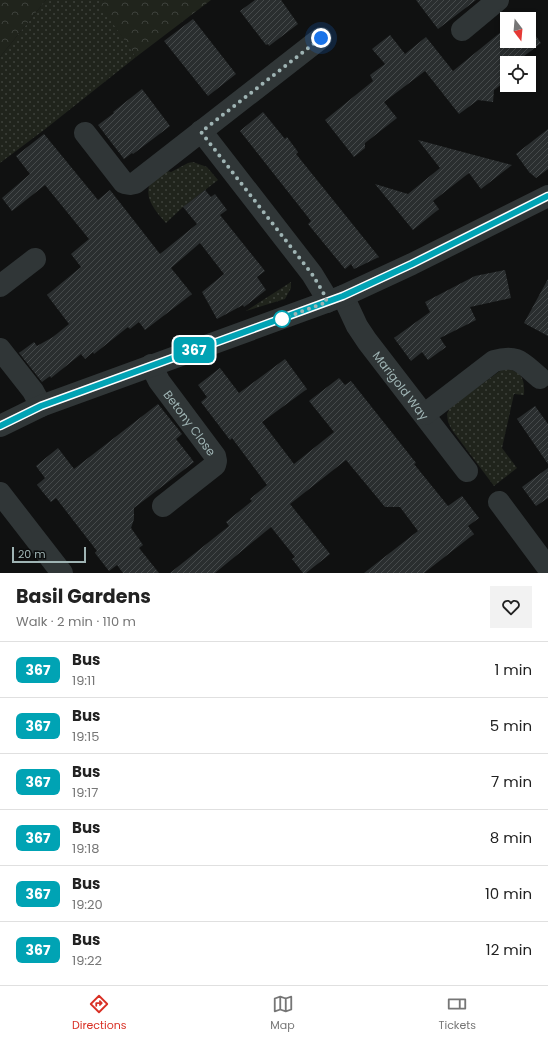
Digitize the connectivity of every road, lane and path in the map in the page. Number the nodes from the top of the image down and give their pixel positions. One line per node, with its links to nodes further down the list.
1 (498, 0): 2 (street)
2 (462, 30)
3 (321, 38): 4 (street)
4 (201, 132): 5 (street); 9 (street, Marigold Way)
5 (85, 133)
6 (548, 196): 9 (street)
7 (35, 259): 8 (street)
8 (0, 286)
9 (335, 299): 11 (street); 14 (street, Marigold Way)
10 (0, 349): 13 (street)
11 (151, 365): 13 (street); 19 (street, Betony Close)
12 (540, 378): 14 (street)
13 (41, 406): 15 (street)
14 (425, 414): 16 (street, Marigold Way)
15 (0, 426)
16 (467, 470)
17 (0, 493): 21 (street)
18 (499, 502): 20 (street)
19 (163, 506)
20 (548, 568)
21 (62, 573)

